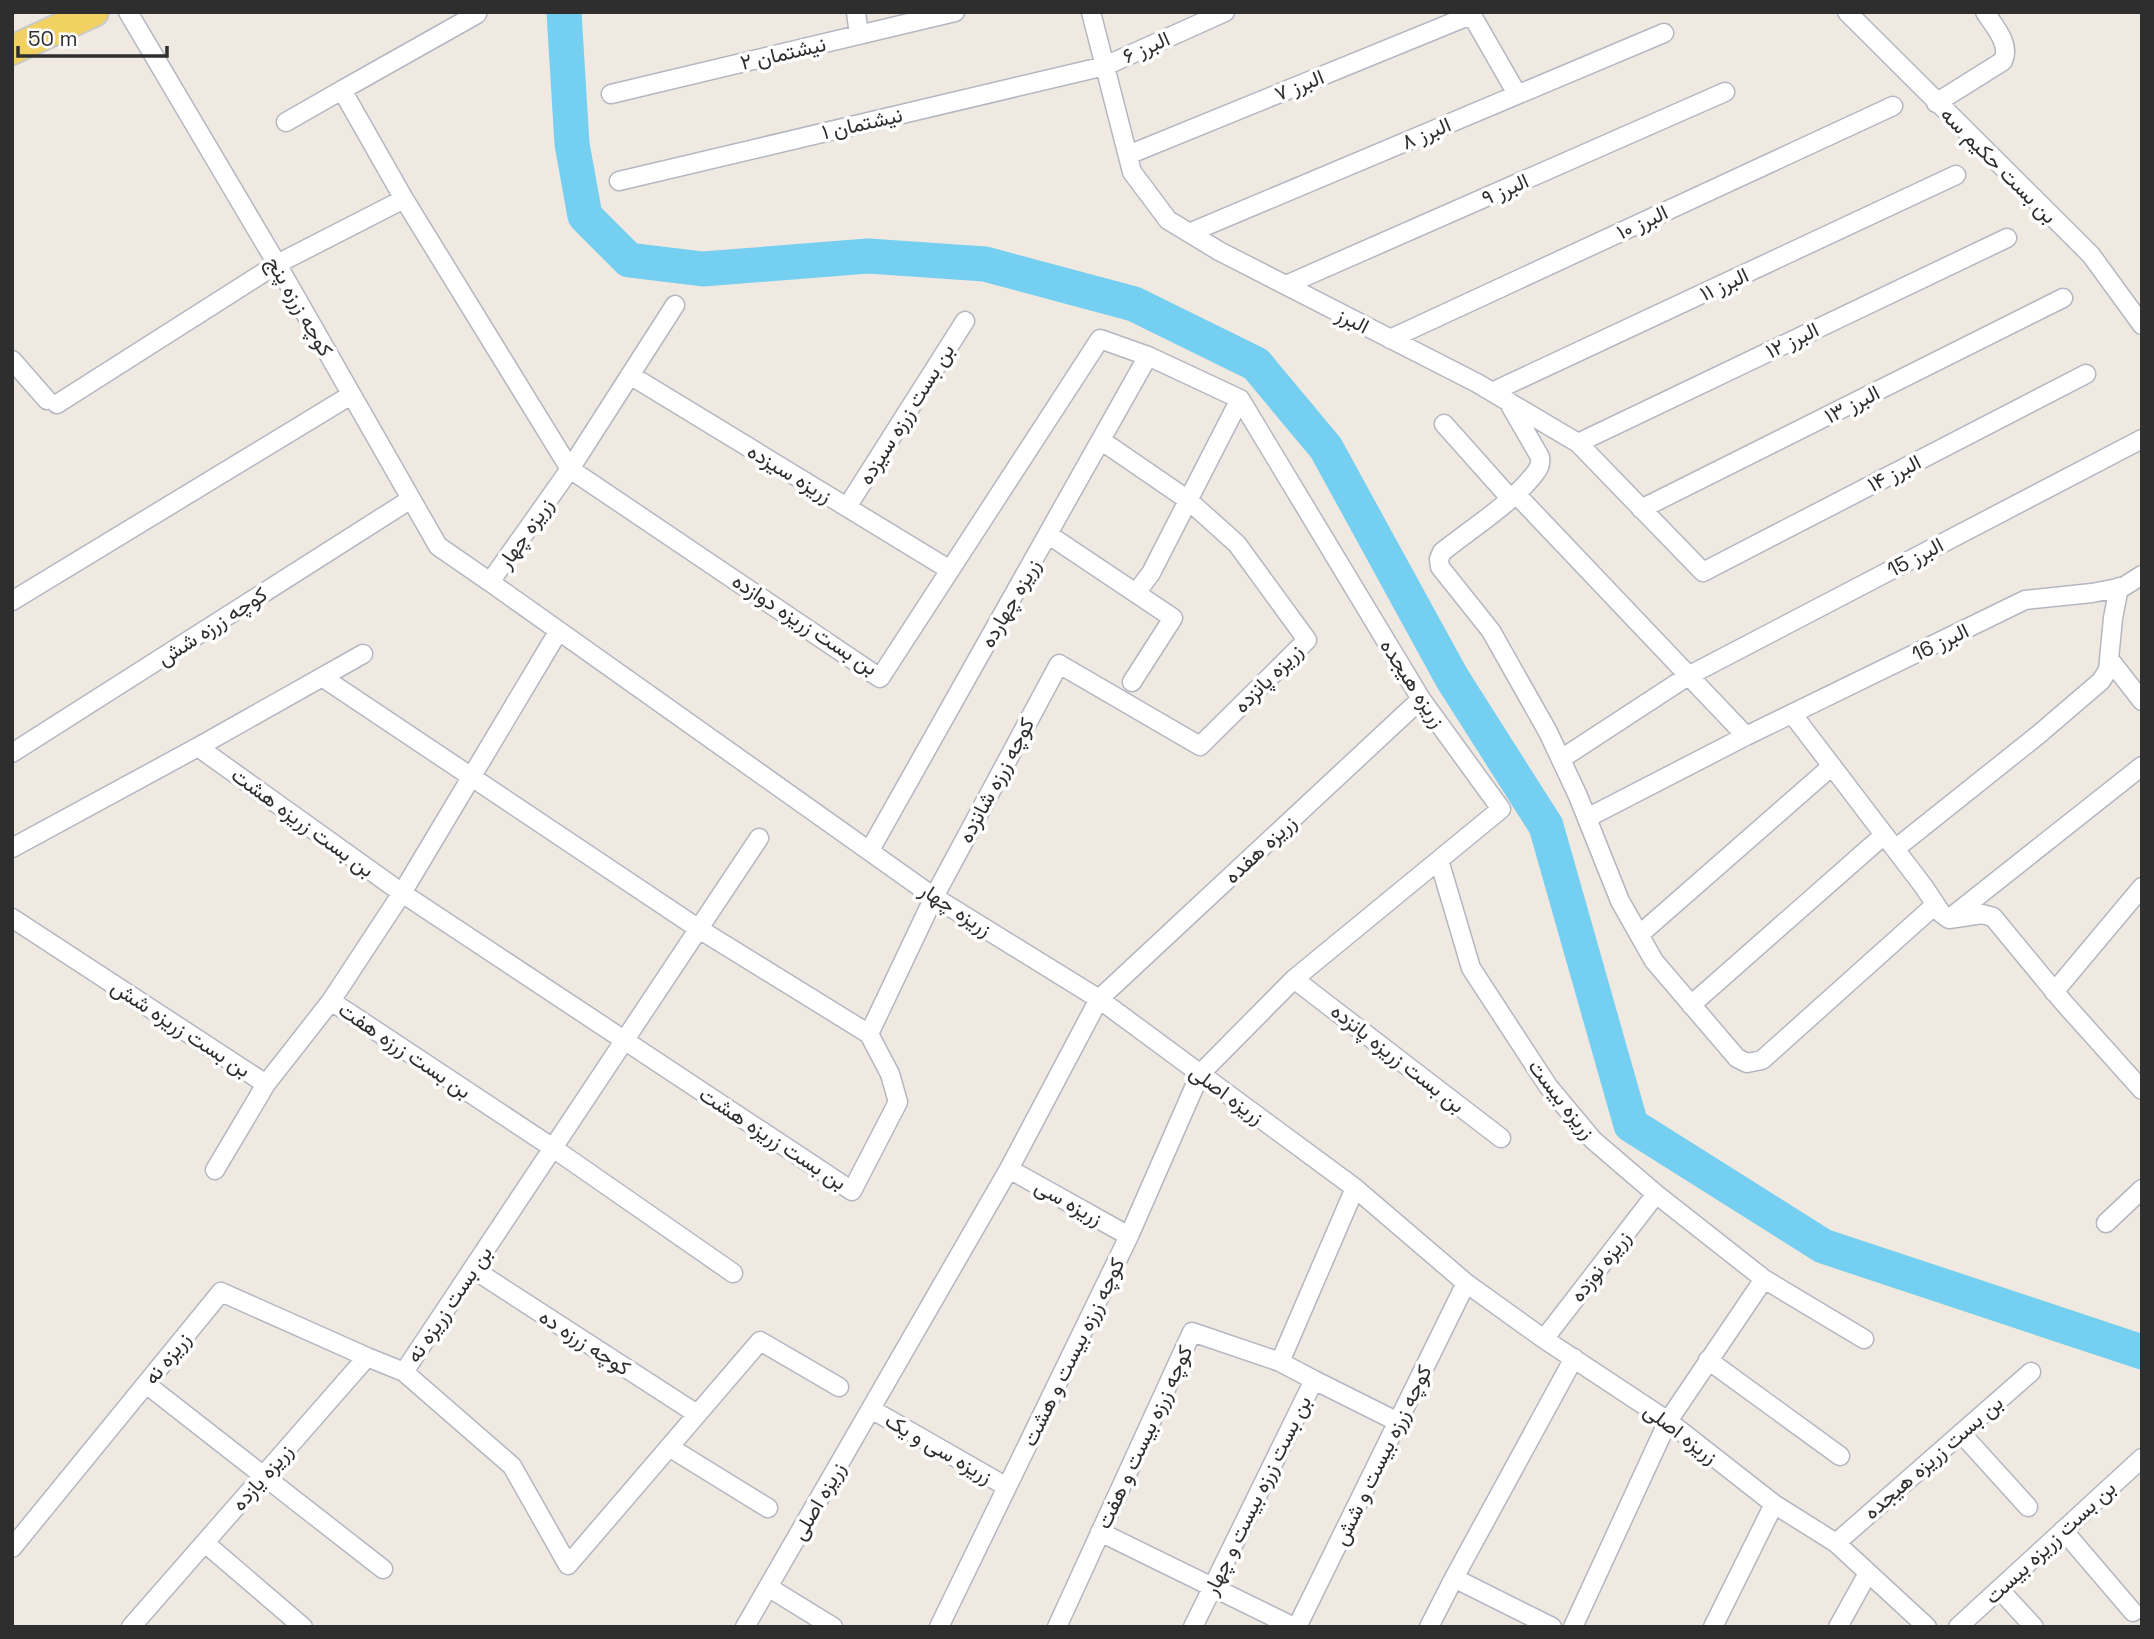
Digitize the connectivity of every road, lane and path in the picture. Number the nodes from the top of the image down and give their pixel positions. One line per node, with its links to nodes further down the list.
1 (94, 12): 13 (main road)
2 (128, 12): 28 (street, کوچه زرزه پنج)
3 (856, 12): 12 (street)
4 (955, 12): 12 (street, نيشتمان ۲)
5 (1091, 12): 14 (street, البرز)
6 (1225, 12): 14 (street, البرز ۶)
7 (1847, 12): 19 (street, بن بست حکیم سه)
8 (1985, 12): 19 (street)
9 (1470, 13): 18 (street); 22 (street, البرز ۷)
10 (477, 14): 15 (street)
11 (1664, 33): 18 (street, البرز ۸)
12 (859, 35): 17 (street, نيشتمان ۲)
13 (12, 50)
14 (1105, 66): 22 (street, البرز); 24 (street, نيشتمان ۱)
15 (342, 90): 21 (street); 25 (street)
16 (1725, 92): 29 (street, البرز ۹)
17 (611, 94)
18 (1517, 94): 26 (street, البرز ۸)
19 (1936, 103): 33 (street, بن بست حکیم سه)
20 (1893, 106): 34 (street, البرز ۱۰)
21 (286, 122)
22 (1128, 155): 26 (street, البرز)
23 (1956, 175): 40 (street, البرز ۱۱)
24 (619, 181)
25 (404, 199): 28 (street); 46 (street)
26 (1189, 233): 29 (street, البرز)
27 (2007, 237): 45 (street, البرز ۱۲)
28 (277, 264): 36 (street); 39 (street, کوچه زرزه پنج)
29 (1286, 285): 34 (street, البرز)
30 (2063, 298): 51 (street, البرز ۱۳)
31 (675, 305): 38 (street)
32 (965, 321): 50 (street, بن بست زرزه سیزده)
33 (2142, 326)
34 (1390, 339): 40 (street, البرز)
35 (1148, 356): 41 (street, بن بست زریزه دوازده); 44 (street, زریزه چهارده); 53 (street, بن بست زریزه دوازده)
36 (12, 360)
37 (2085, 374): 54 (street, البرز ۱۴)
38 (630, 375): 46 (street); 50 (street, زریزه سیزده)
39 (351, 395): 48 (street, کوچه زرزه پنج); 59 (street)
40 (1500, 397): 45 (street, البرز); 47 (street)
41 (1240, 398): 49 (street); 67 (street, زریزه هیجده)
42 (1444, 424): 47 (street)
43 (2142, 439): 64 (street, البرز 15)
44 (1102, 440): 49 (street, زریزه پانزده); 52 (street, زریزه چهارده)
45 (1578, 443): 51 (street, البرز)
46 (570, 468): 53 (street, بن بست زریزه دوازده); 56 (street, زریزه چهار)
47 (1513, 496): 64 (street); 73 (street)
48 (411, 499): 56 (street, کوچه زرزه پنج); 72 (street, کوچه زرزه شش)
49 (1188, 500): 58 (street); 63 (street, زریزه پانزده)
50 (847, 507): 53 (street, زریزه سیزده)
51 (1641, 509): 54 (street, البرز)
52 (1049, 535): 58 (street); 81 (street, زریزه چهارده)
53 (950, 570)
54 (1703, 572)
55 (2142, 575): 57 (street, البرز 16)
56 (490, 582): 60 (street, زریزه چهار)
57 (2119, 587): 62 (street); 69 (street, البرز 16)
58 (1136, 593): 66 (street)
59 (12, 601)
60 (558, 632): 76 (street, بن بست زرزه هفت); 81 (street, زریزه چهار)
61 (363, 654): 65 (street)
62 (2110, 660): 68 (street); 79 (street)
63 (1059, 664): 85 (street, کوچه زرزه شانزده)
64 (1688, 676): 70 (street); 73 (street, البرز 15)
65 (322, 677): 71 (street); 76 (street)
66 (1132, 682)
67 (1421, 699): 82 (street, زریزه هیجده); 93 (street, زریزه هفده)
68 (2141, 700)
69 (1793, 715): 70 (street, البرز 16); 74 (street)
70 (1746, 736): 77 (street, البرز 16)
71 (198, 747): 80 (street); 83 (street, بن بست زریزه هشت)
72 (12, 753)
73 (1561, 760): 77 (street)
74 (1832, 766): 79 (street); 90 (street)
75 (2142, 766): 88 (street)
76 (472, 778): 83 (street, بن بست زرزه هفت); 89 (street)
77 (1587, 818): 90 (street)
78 (759, 838): 89 (street, بن بست زریزه نه)
79 (1890, 842): 86 (street); 95 (street)
80 (12, 848)
81 (870, 850): 85 (street, زریزه چهار)
82 (1439, 860): 91 (street, زریزه هیجده); 108 (street, زریزه بیست)
83 (402, 893): 94 (street, بن بست زرزه هفت); 97 (street, بن بست زریزه هشت)
84 (2140, 894): 92 (street)
85 (934, 897): 93 (street, زریزه چهار); 96 (street, کوچه زرزه شانزده)
86 (1935, 905): 88 (street); 95 (street)
87 (12, 918): 100 (street, بن بست زریزه شش)
88 (1949, 919): 92 (street)
89 (699, 929): 96 (street); 97 (street, بن بست زریزه نه)
90 (1639, 935): 95 (street)
91 (1294, 979): 99 (street, زریزه هیجده); 102 (street, بن بست زریزه پانزده)
92 (2054, 992): 98 (street)
93 (1099, 999): 99 (street, زریزه اصلی); 104 (street, زریزه اصلی)
94 (331, 1001): 100 (street); 103 (street, بن بست زرزه هفت)
95 (1691, 1005)
96 (869, 1034): 97 (street, بن بست زریزه هشت)
97 (624, 1041): 103 (street, بن بست زریزه نه)
98 (2136, 1070): 101 (street)
99 (1200, 1074): 106 (street, زریزه اصلی); 110 (street, کوچه زرزه بیست و هشت)
100 (266, 1084): 105 (street, بن بست زریزه شش)
101 (2142, 1090)
102 (1500, 1138)
103 (553, 1148): 111 (street, بن بست زریزه نه); 112 (street, بن بست زرزه هفت)
104 (1009, 1169): 110 (street, زریزه سی); 126 (street, زریزه اصلی)
105 (215, 1170)
106 (1355, 1188): 114 (street, زریزه اصلی); 120 (street)
107 (2142, 1189): 109 (street)
108 (1656, 1194): 113 (street, زریزه بیست); 115 (street, زریزه نوزده)
109 (2106, 1223)
110 (1129, 1236): 135 (street, کوچه زرزه بیست و هشت)
111 (473, 1269): 121 (street, بن بست زریزه نه); 127 (street, کوچه زرزه ده)
112 (733, 1273)
113 (1764, 1279): 116 (street, زریزه بیست); 119 (street)
114 (1466, 1283): 115 (street, زریزه اصلی); 129 (street, کوچه زرزه بیست و شش)
115 (1544, 1339): 118 (street, زریزه اصلی)
116 (1864, 1339)
117 (367, 1357): 121 (street); 124 (street, زریزه نه); 134 (street, زریزه یازده)
118 (1574, 1358): 128 (street, زریزه اصلی); 146 (street)
119 (1708, 1360): 128 (street); 132 (street)
120 (1280, 1362): 123 (street, بن بست زرزه بیست و چهار); 140 (street, کوچه زرزه بیست و هفت)
121 (404, 1372): 131 (street, بن بست زریزه نه)
122 (2031, 1372): 130 (street, بن بست زریزه هیجده)
123 (1314, 1380): 129 (street); 147 (street, بن بست زرزه بیست و چهار)
124 (146, 1384): 134 (street); 143 (street, زریزه نه)
125 (839, 1387): 127 (street, بن بست زریزه نه)
126 (871, 1409): 135 (street, زریزه سی و یک); 148 (street, زریزه اصلی)
127 (697, 1414): 131 (street, بن بست زریزه نه)
128 (1668, 1421): 136 (street, زریزه اصلی); 161 (street)
129 (1398, 1422): 158 (street, کوچه زرزه بیست و شش)
130 (1961, 1433): 137 (street); 141 (street, بن بست زریزه هیجده)
131 (669, 1447): 138 (street)
132 (1840, 1456)
133 (2142, 1458): 139 (street, بن بست زریزه بیست)
134 (263, 1476): 142 (street, زریزه یازده); 144 (street)
135 (1007, 1487): 155 (street, کوچه زرزه بیست و هشت)
136 (1774, 1504): 141 (street, زریزه اصلی); 162 (street)
137 (2028, 1507)
138 (768, 1508)
139 (2063, 1530): 149 (street, بن بست زریزه بیست); 150 (street)
140 (1100, 1532): 147 (street); 156 (street, کوچه زرزه بیست و هفت)
141 (1836, 1542): 145 (street, زریزه اصلی)
142 (205, 1543): 151 (street, زریزه یازده); 152 (street)
143 (12, 1548)
144 (383, 1569)
145 (1868, 1573): 163 (street); 164 (street, زریزه اصلی)
146 (1454, 1577): 159 (street); 160 (street)
147 (1212, 1586): 157 (street, بن بست زرزه بیست و چهار); 158 (street)
148 (768, 1587): 153 (street, زریزه اصلی); 154 (street)
149 (1999, 1589): 165 (street, بن بست زریزه بیست); 166 (street)
150 (2133, 1612)
151 (131, 1627)
152 (303, 1627)
153 (745, 1627)
154 (834, 1627)
155 (939, 1627)
156 (1057, 1627)
157 (1193, 1627)
158 (1296, 1627)
159 (1429, 1627)
160 (1552, 1627)
161 (1573, 1627)
162 (1713, 1627)
163 (1838, 1627)
164 (1927, 1627)
165 (1958, 1627)
166 (2034, 1627)

